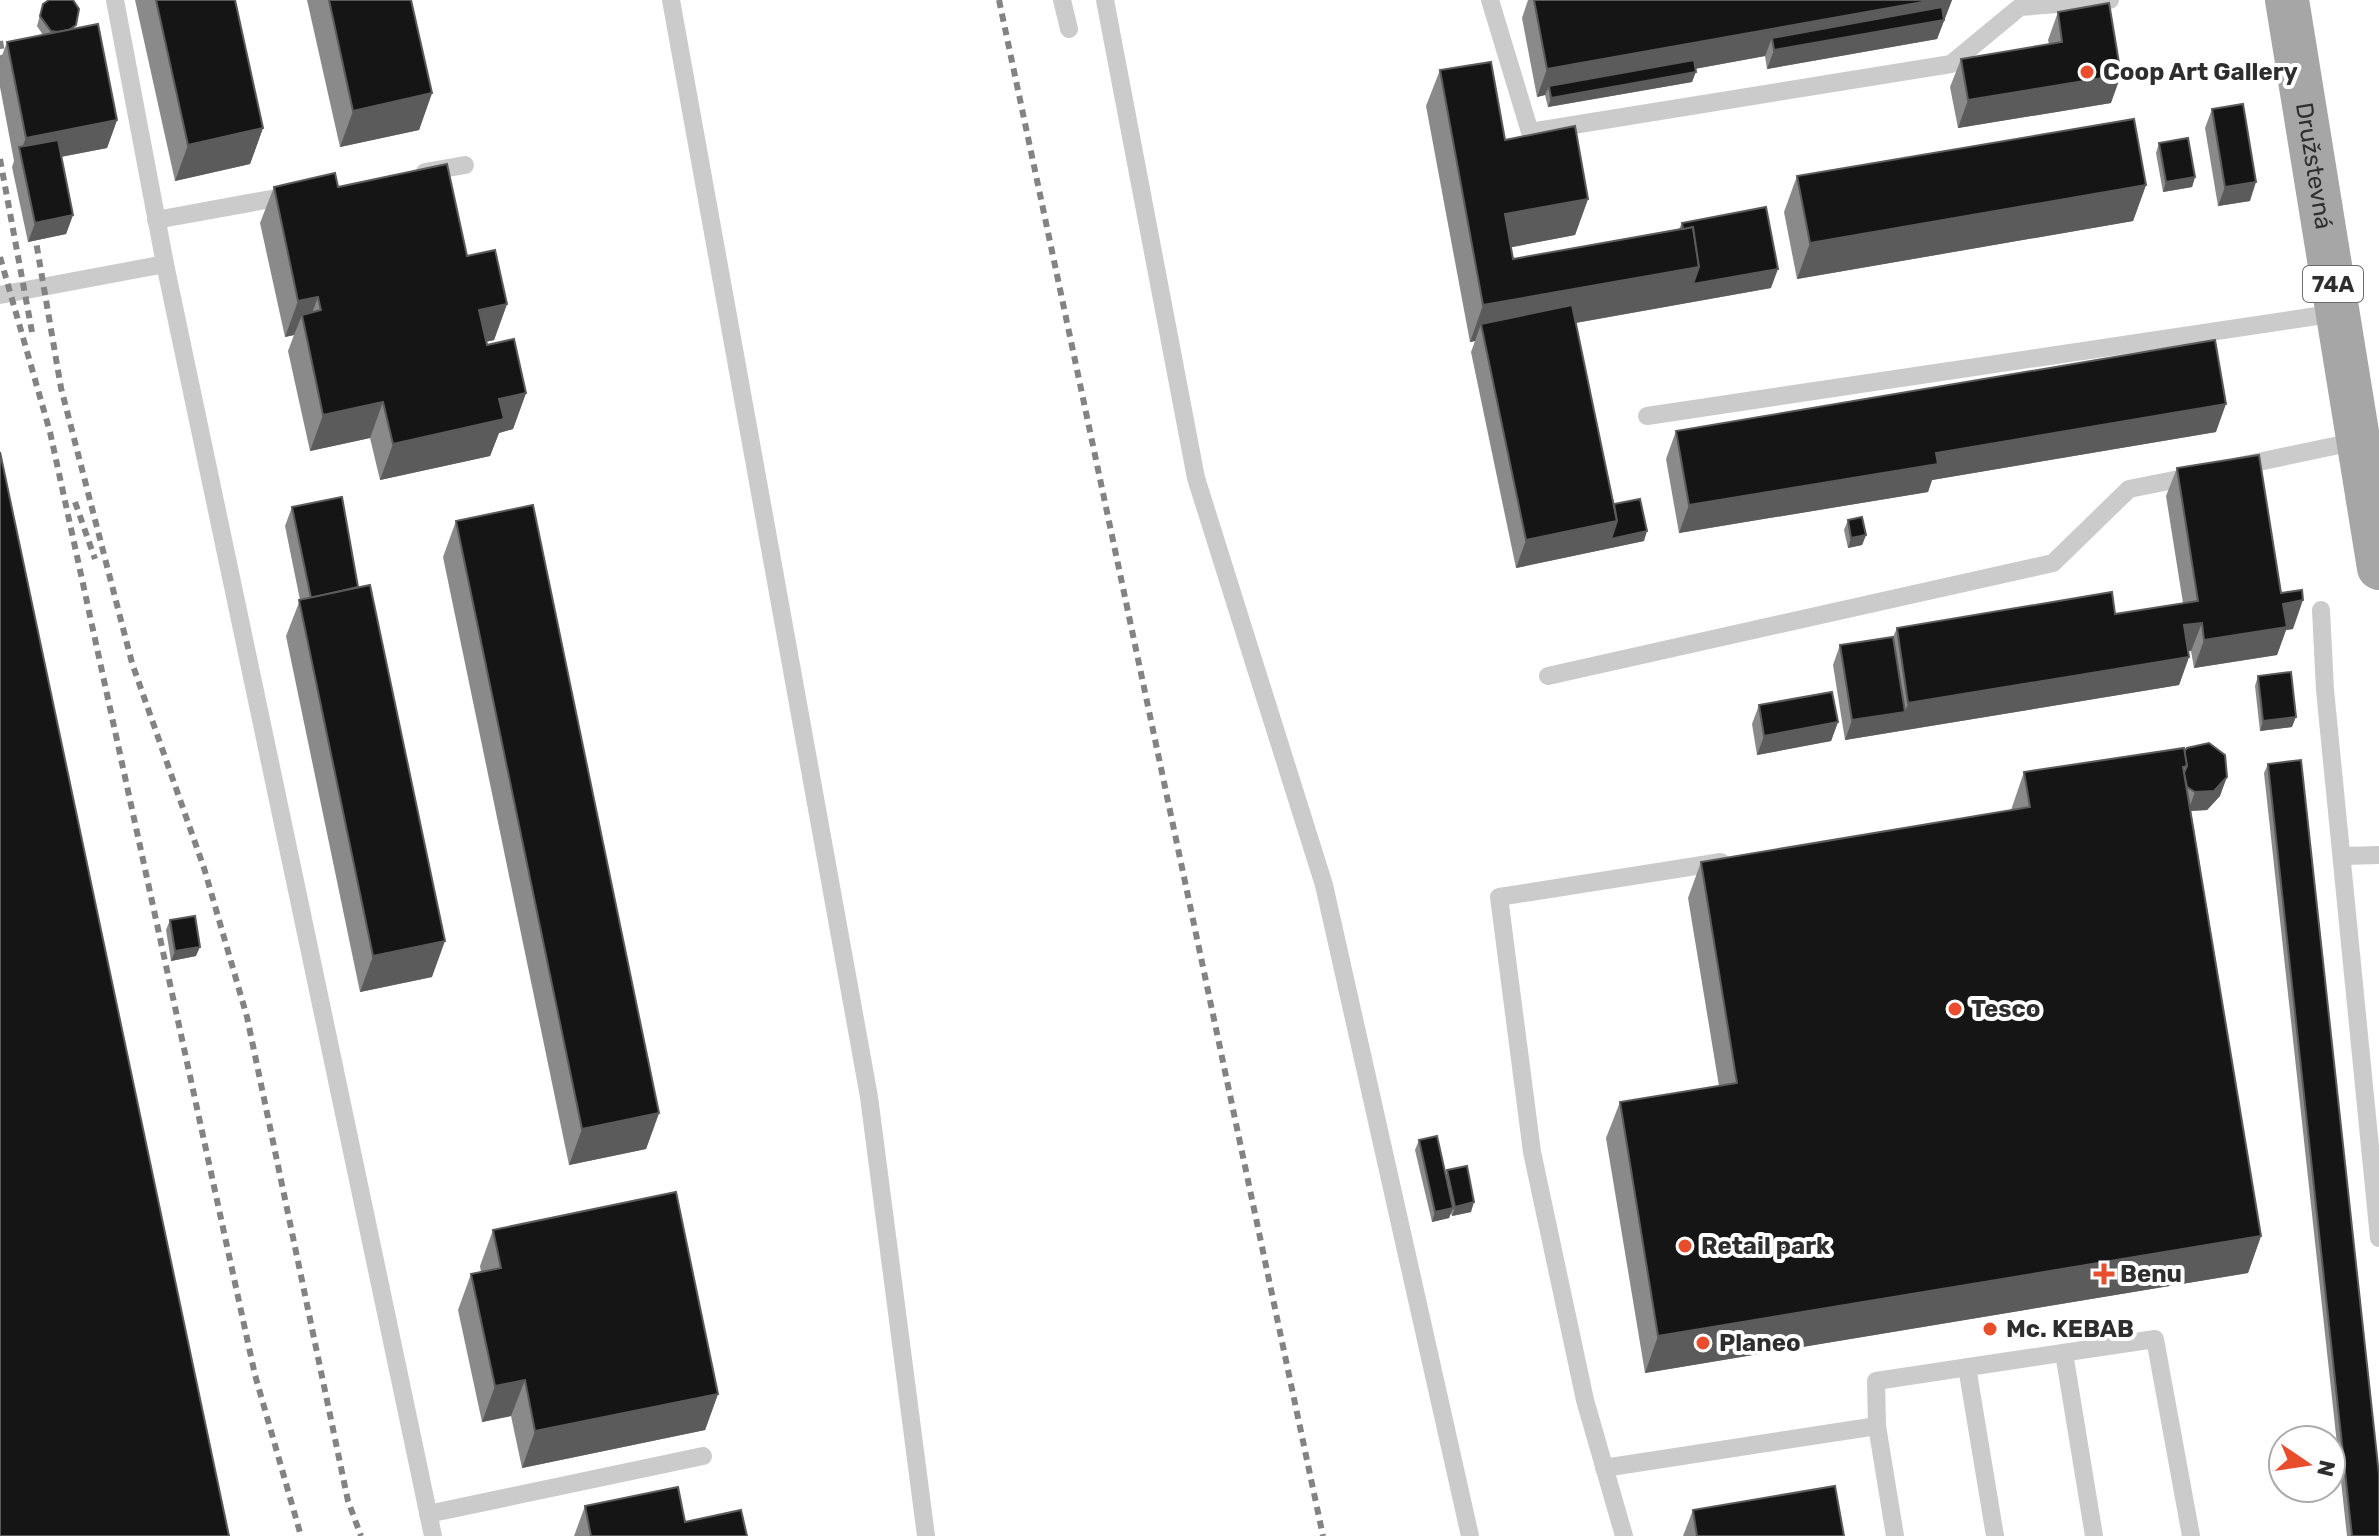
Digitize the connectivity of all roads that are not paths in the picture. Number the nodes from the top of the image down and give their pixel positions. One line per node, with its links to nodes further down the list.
1 (115, 0): 13 (lane)
2 (671, 0): 33 (lane)
3 (1062, 0): 9 (lane)
4 (1105, 0): 34 (lane)
5 (1490, 0): 8 (lane)
6 (2110, 0): 8 (lane)
7 (2287, 0): 16 (main road, Družstevná / 74A)
8 (2017, 3)
9 (1069, 29)
10 (465, 165): 11 (lane)
11 (403, 176)
12 (311, 192): 13 (lane)
13 (156, 220): 14 (lane)
14 (165, 264): 15 (lane); 31 (lane)
15 (0, 295)
16 (2337, 313): 17 (lane); 18 (main road, Družstevná / 74A)
17 (1647, 416)
18 (2358, 441): 19 (main road, Družstevná / 74A); 21 (lane)
19 (2379, 568)
20 (2321, 610): 23 (lane)
21 (1548, 676)
22 (2379, 855): 23 (lane)
23 (2344, 856): 25 (lane)
24 (1736, 860): 30 (lane)
25 (2379, 1238)
26 (2064, 1353): 27 (lane); 38 (lane); 39 (lane)
27 (1967, 1367): 28 (lane); 37 (lane)
28 (1877, 1426): 30 (lane); 36 (lane)
29 (703, 1456): 31 (lane)
30 (1604, 1468): 35 (lane)
31 (428, 1514): 32 (lane)
32 (433, 1536)
33 (926, 1536)
34 (1470, 1536)
35 (1624, 1536)
36 (1895, 1536)
37 (1995, 1536)
38 (2094, 1536)
39 (2191, 1536)

